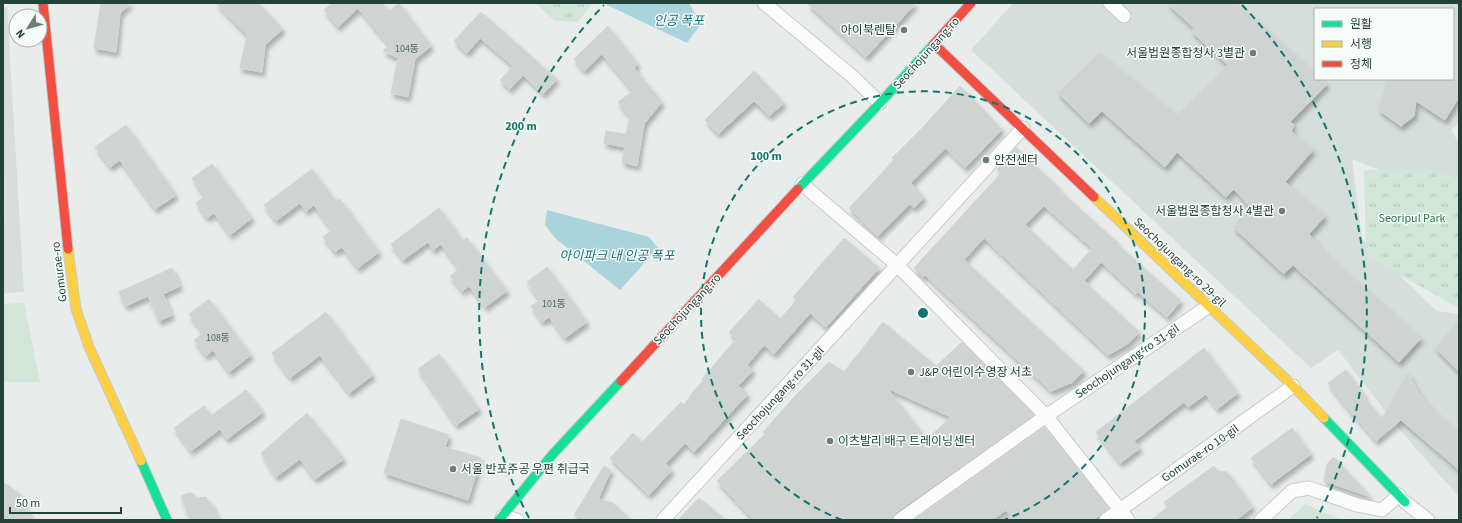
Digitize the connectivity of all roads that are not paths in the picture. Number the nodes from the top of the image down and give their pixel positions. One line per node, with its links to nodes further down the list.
1 (43, 3): 17 (street, Gomurae-ro)
2 (764, 3): 7 (street)
3 (971, 3): 6 (street, Seochojungang-ro)
4 (1110, 3): 5 (street)
5 (1124, 16)
6 (934, 44): 7 (street, Seochojungang-ro); 8 (street, Seochojungang-ro 29-gil)
7 (880, 103): 9 (street, Seochojungang-ro)
8 (1023, 128): 10 (street, Seochojungang-ro 31-gil); 11 (street, Seochojungang-ro 29-gil)
9 (802, 184): 10 (street); 16 (street, Seochojungang-ro)
10 (897, 265): 13 (street); 19 (street, Seochojungang-ro 31-gil)
11 (1209, 306): 12 (street, Seochojungang-ro 29-gil); 13 (street, Seochojungang-ro 31-gil)
12 (1293, 386): 14 (street, Seochojungang-ro 29-gil); 15 (street, Gomurae-ro 10-gil)
13 (1046, 416): 15 (street); 20 (street, Seochojungang-ro 31-gil)
14 (1402, 498): 22 (street); 23 (street)
15 (1123, 515): 21 (street, Gomurae-ro 10-gil)
16 (501, 518): 18 (street)
17 (167, 520)
18 (517, 520)
19 (663, 520)
20 (900, 520)
21 (1106, 520)
22 (1261, 520)
23 (1428, 520)

